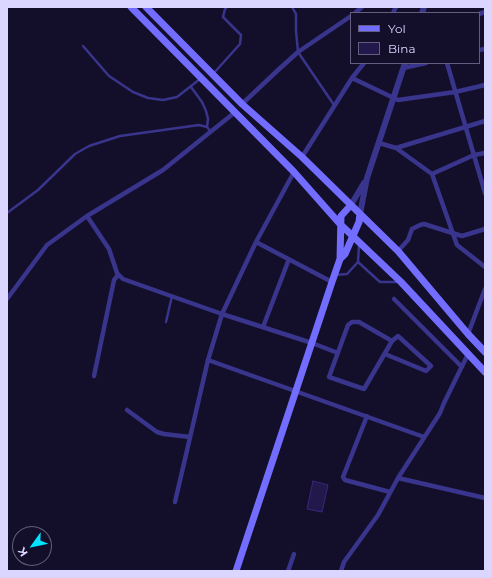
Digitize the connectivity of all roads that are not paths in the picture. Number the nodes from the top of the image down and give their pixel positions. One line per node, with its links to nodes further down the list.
1 (131, 7): 14 (main road)
2 (146, 7): 12 (main road)
3 (227, 7): 12 (lane)
4 (292, 7): 7 (lane)
5 (350, 17): 7 (street)
6 (83, 46): 16 (lane)
7 (298, 52): 19 (street); 20 (lane)
8 (363, 64): 13 (street)
9 (419, 64): 11 (street)
10 (447, 64): 17 (street)
11 (404, 66): 18 (street)
12 (213, 74): 19 (main road)
13 (352, 78): 18 (street); 20 (street)
14 (201, 79): 16 (lane); 21 (main road)
15 (485, 85): 17 (street)
16 (191, 86): 24 (lane)
17 (455, 92): 18 (street); 23 (street)
18 (393, 99): 26 (street)
19 (242, 104): 30 (main road)
20 (335, 105): 30 (street)
21 (234, 113): 25 (street); 31 (main road)
22 (485, 121): 23 (street)
23 (465, 126): 27 (street); 29 (street)
24 (207, 127): 25 (lane); 36 (lane)
25 (211, 132): 38 (street)
26 (379, 144): 27 (street); 33 (street)
27 (396, 148): 32 (street)
28 (485, 153): 29 (street)
29 (474, 155): 32 (street); 34 (street)
30 (302, 157): 35 (main road)
31 (294, 172): 39 (main road); 43 (street)
32 (432, 174): 41 (street)
33 (367, 178): 35 (street); 37 (street)
34 (485, 193)
35 (351, 205): 37 (main road); 39 (main road)
36 (7, 213)
37 (360, 214): 42 (main road); 45 (main road)
38 (87, 216): 50 (street); 55 (street)
39 (340, 224): 42 (main road); 46 (main road)
40 (485, 229): 41 (street)
41 (452, 233): 45 (street); 49 (street)
42 (353, 236): 44 (main road); 46 (main road)
43 (256, 242): 47 (street); 57 (street)
44 (359, 242): 48 (lane); 52 (main road)
45 (398, 251): 60 (main road)
46 (340, 259): 51 (main road)
47 (289, 260): 51 (street); 59 (street)
48 (358, 262): 51 (lane); 52 (lane)
49 (485, 267)
50 (118, 275): 54 (street); 70 (street)
51 (333, 278): 62 (main road)
52 (401, 282): 66 (main road)
53 (485, 289): 60 (street)
54 (172, 296): 57 (street); 58 (lane)
55 (7, 299)
56 (394, 299): 68 (street)
57 (222, 314): 59 (street); 67 (street)
58 (166, 322)
59 (263, 328): 62 (street)
60 (468, 334): 63 (main road)
61 (392, 341): 64 (street); 65 (street); 65 (street)
62 (312, 343): 64 (street); 71 (main road)
63 (485, 352)
64 (338, 353): 65 (street)
65 (385, 354)
66 (468, 354): 68 (street); 69 (main road)
67 (208, 360): 71 (street); 74 (street)
68 (462, 367): 75 (street)
69 (485, 372)
70 (94, 376)
71 (295, 391): 73 (street); 81 (main road)
72 (127, 410): 74 (street)
73 (366, 416): 75 (street); 77 (street)
74 (190, 437): 79 (street)
75 (424, 437): 76 (street)
76 (398, 478): 77 (street); 78 (street)
77 (390, 492): 83 (street)
78 (485, 498)
79 (174, 502)
80 (294, 554): 82 (street)
81 (236, 571)
82 (288, 571)
83 (341, 571)

